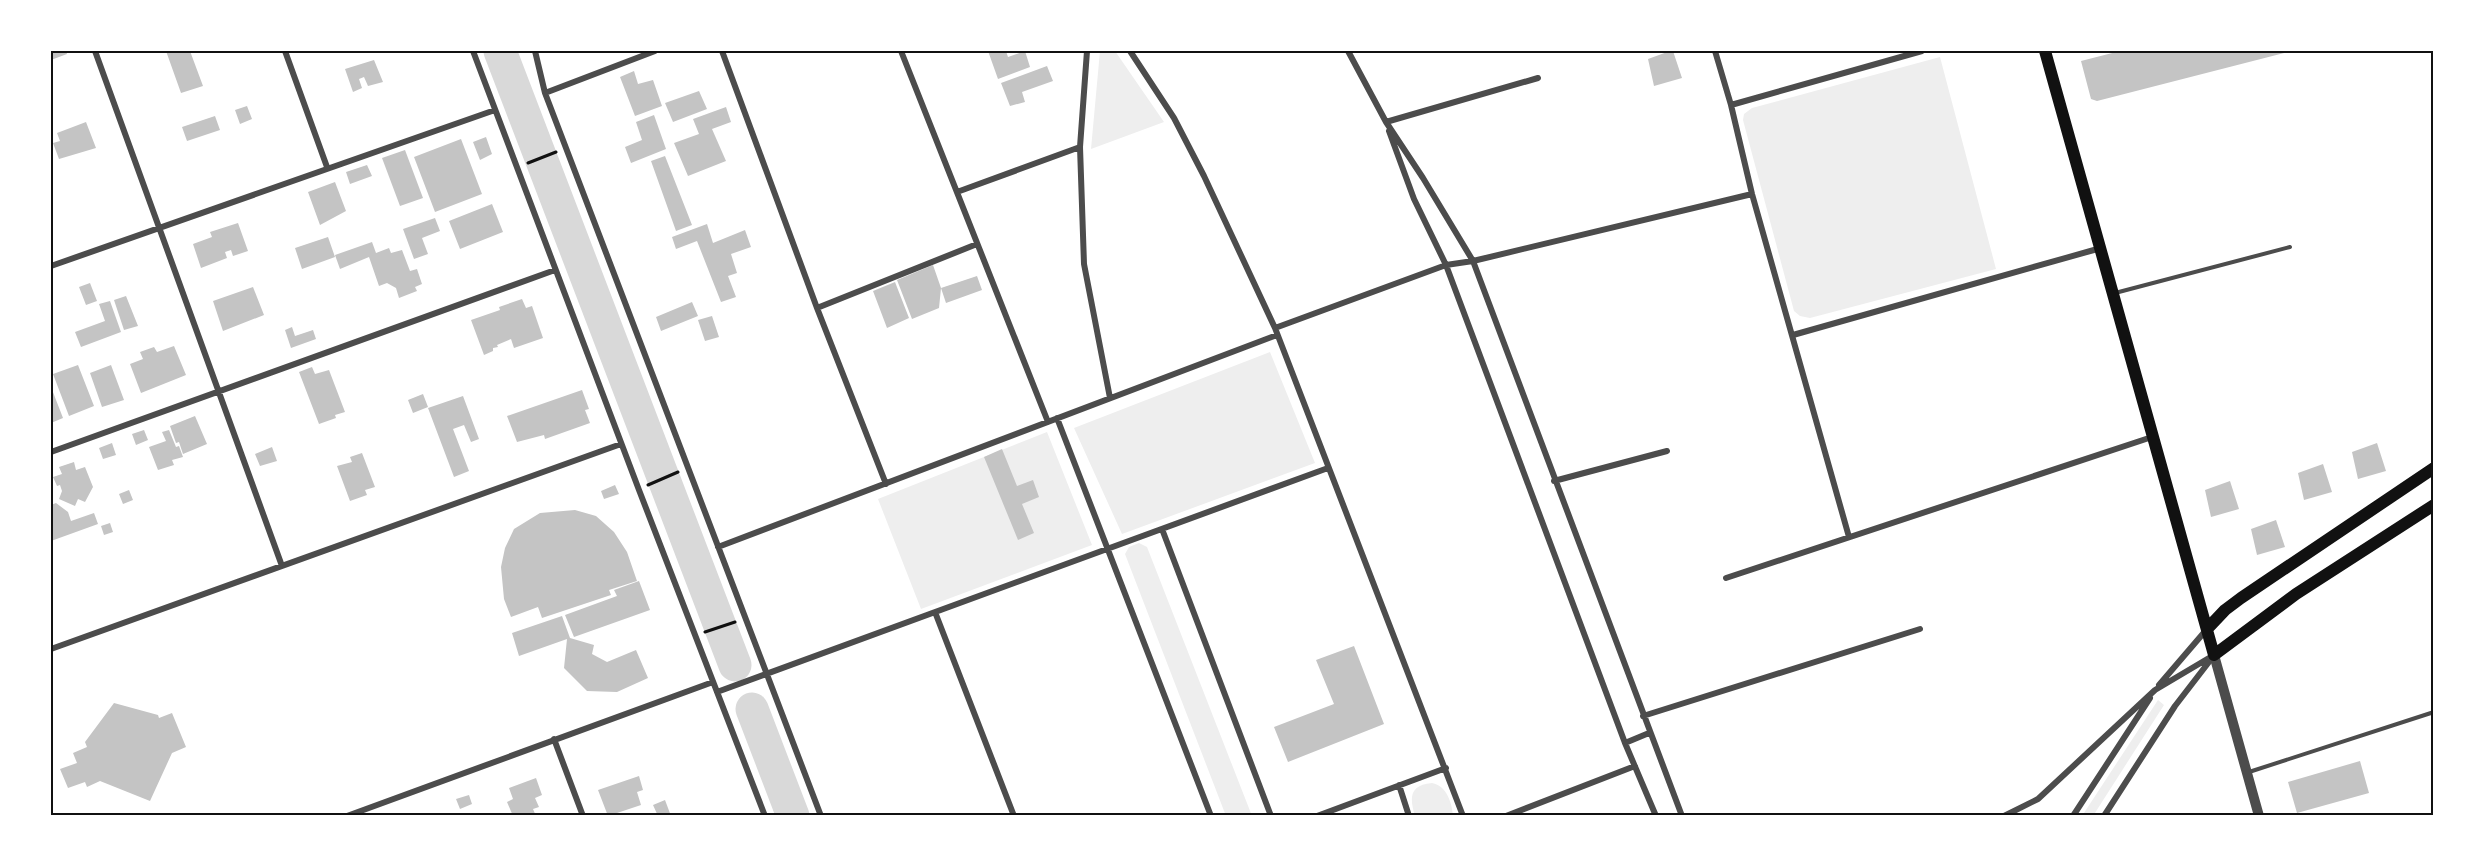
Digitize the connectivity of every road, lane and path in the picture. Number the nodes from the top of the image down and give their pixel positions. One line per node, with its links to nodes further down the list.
1 (95, 51): 25 (street)
2 (285, 51): 22 (street)
3 (473, 51): 17 (street)
4 (534, 51): 15 (street)
5 (655, 51): 15 (street)
6 (722, 51): 34 (street)
7 (901, 51): 23 (street)
8 (1087, 51): 19 (street)
9 (1130, 51): 35 (street)
10 (1348, 51): 18 (street)
11 (1715, 51): 16 (street)
12 (1922, 51): 16 (street)
13 (2045, 51): 28 (main road)
14 (1538, 78): 18 (street)
15 (545, 93): 54 (street)
16 (1731, 105): 24 (street)
17 (495, 110): 22 (street); 32 (street)
18 (1386, 122): 29 (street); 30 (street)
19 (1080, 147): 23 (street); 38 (street)
20 (549, 155): 21 (path)
21 (534, 160)
22 (327, 167): 25 (street)
23 (957, 192): 26 (street)
24 (1752, 194): 29 (street); 36 (street)
25 (159, 228): 31 (street); 37 (street)
26 (977, 244): 34 (street); 40 (street)
27 (2290, 247): 33 (lane)
28 (2101, 248): 33 (main road); 36 (street)
29 (1473, 261): 30 (street); 49 (street)
30 (1446, 265): 35 (street); 73 (street)
31 (51, 266)
32 (555, 270): 37 (street); 42 (street)
33 (2114, 294): 41 (main road)
34 (817, 308): 50 (street)
35 (1276, 332): 38 (street); 45 (street)
36 (1793, 335): 53 (street)
37 (219, 392): 44 (street); 56 (street)
38 (1110, 398): 39 (street)
39 (1057, 418): 40 (street); 55 (street)
40 (1048, 422): 50 (street)
41 (2152, 437): 53 (street); 62 (main road)
42 (621, 444): 56 (street); 66 (street)
43 (1667, 451): 49 (street)
44 (51, 452)
45 (1328, 468): 52 (street); 75 (street)
46 (2434, 468): 62 (main road)
47 (672, 474): 48 (path)
48 (658, 480)
49 (1554, 481): 70 (street)
50 (886, 484): 54 (street)
51 (2434, 506): 64 (main road)
52 (1162, 529): 55 (street); 86 (street)
53 (1849, 537): 57 (street)
54 (718, 547): 65 (street)
55 (1107, 549): 58 (street); 85 (street)
56 (282, 566): 63 (street)
57 (1726, 578)
58 (935, 612): 65 (street); 84 (street)
59 (728, 624): 60 (path)
60 (714, 629)
61 (1920, 629): 70 (street)
62 (2207, 629): 64 (main road); 67 (street)
63 (51, 649)
64 (2214, 655): 67 (street); 76 (street); 95 (street)
65 (766, 674): 68 (street); 83 (street)
66 (713, 682): 68 (street); 72 (street)
67 (2156, 690): 93 (street); 94 (street)
68 (717, 692): 82 (street)
69 (2434, 712): 76 (lane)
70 (1642, 716): 71 (street)
71 (1649, 733): 73 (street); 92 (street)
72 (554, 739): 78 (street); 81 (street)
73 (1625, 743): 74 (street)
74 (1635, 766): 90 (street); 91 (street)
75 (1446, 768): 77 (street); 89 (street)
76 (2247, 773): 96 (street)
77 (1400, 786): 87 (street); 88 (street)
78 (372, 807): 79 (street); 80 (street)
79 (347, 816)
80 (376, 816)
81 (583, 816)
82 (765, 816)
83 (821, 816)
84 (1014, 816)
85 (1211, 816)
86 (1271, 816)
87 (1317, 816)
88 (1410, 816)
89 (1463, 816)
90 (1506, 816)
91 (1656, 816)
92 (1682, 816)
93 (2004, 816)
94 (2073, 816)
95 (2104, 816)
96 (2259, 816)

